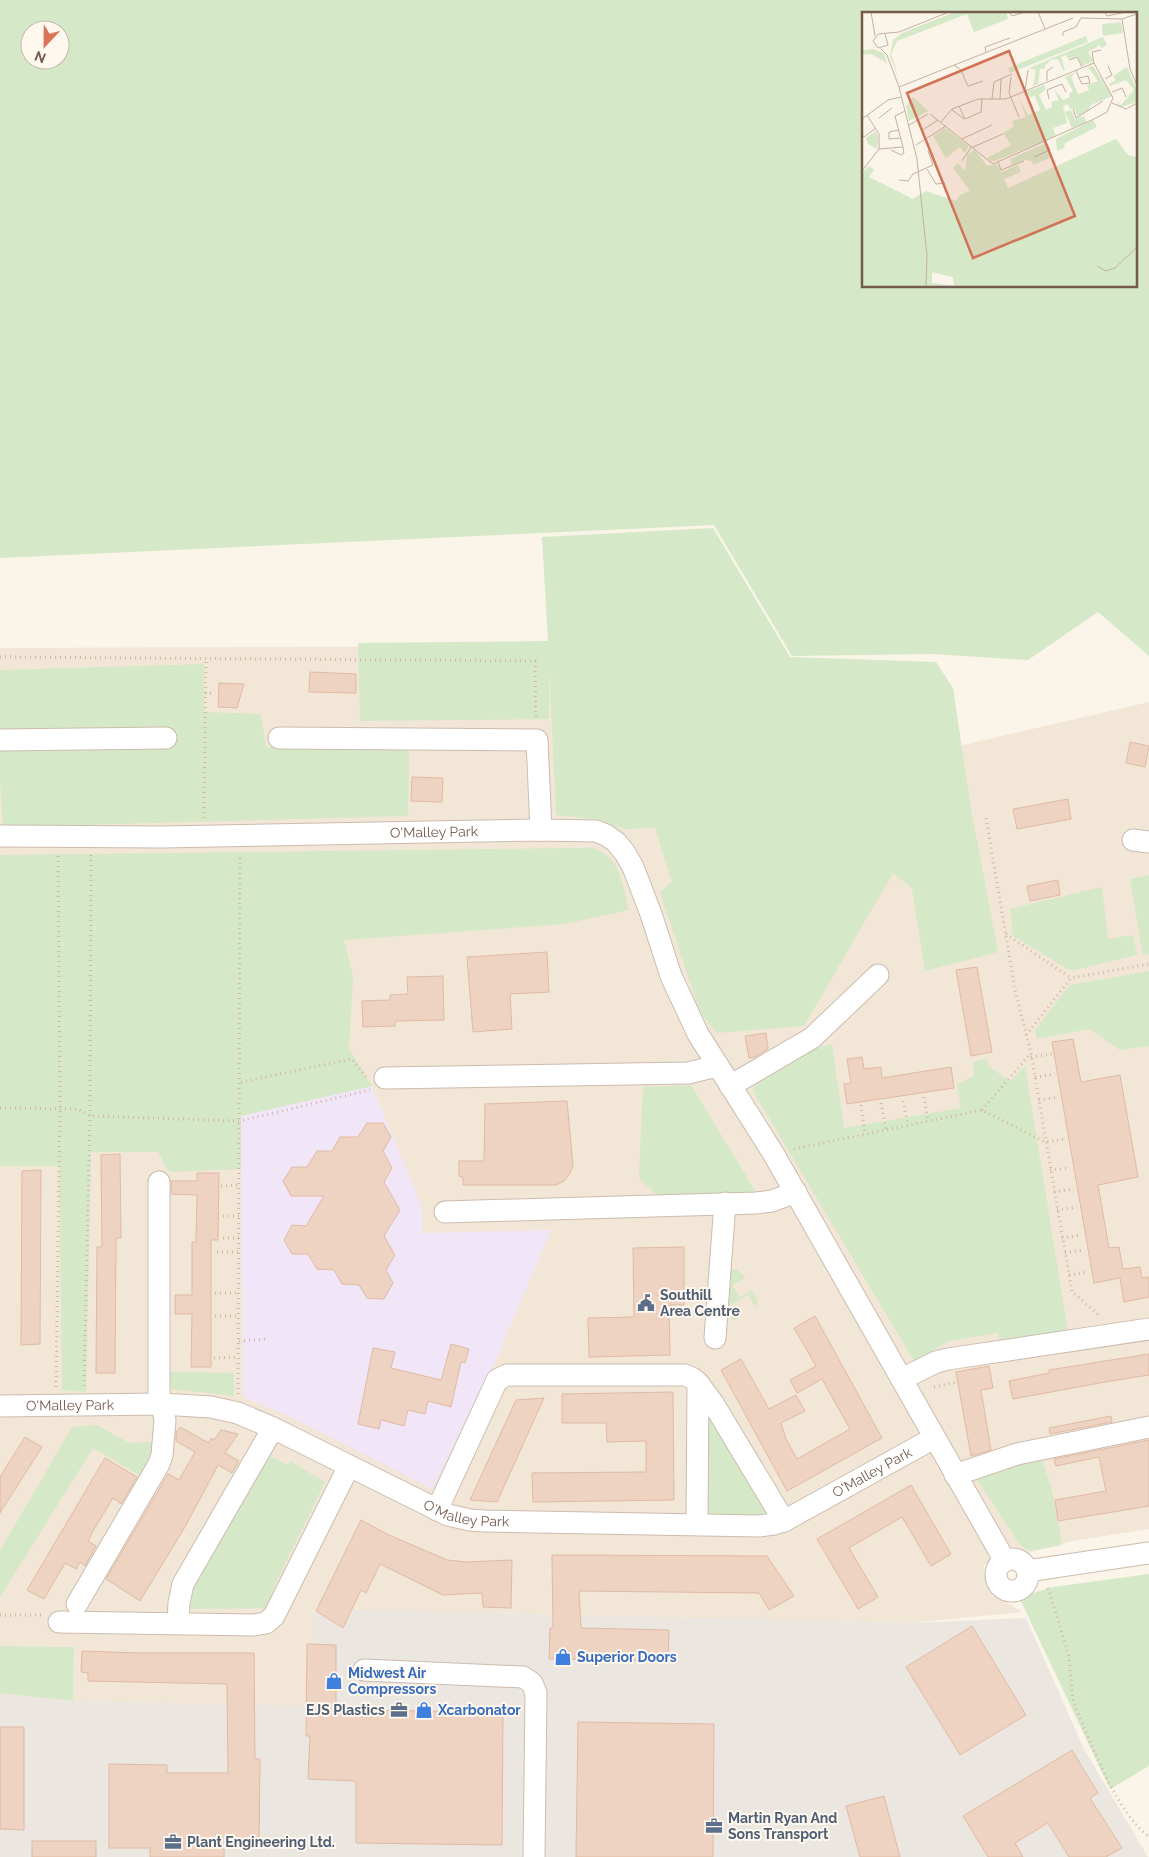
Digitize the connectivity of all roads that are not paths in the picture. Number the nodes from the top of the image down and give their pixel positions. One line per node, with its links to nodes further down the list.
1 (166, 738): 3 (street)
2 (279, 738): 4 (street)
3 (0, 740)
4 (541, 830): 5 (street, O'Malley Park); 7 (street, O'Malley Park)
5 (0, 836)
6 (878, 975): 9 (street)
7 (717, 1066): 8 (street); 9 (street, O'Malley Park)
8 (380, 1083)
9 (730, 1086): 11 (street, O'Malley Park)
10 (159, 1182): 18 (street)
11 (796, 1192): 12 (street); 16 (street, O'Malley Park)
12 (725, 1203): 13 (street); 15 (street)
13 (445, 1212)
14 (1149, 1329): 16 (street)
15 (715, 1338)
16 (902, 1379): 22 (street, O'Malley Park)
17 (698, 1383): 25 (street); 26 (street); 27 (street)
18 (161, 1404): 19 (street, O'Malley Park); 20 (street, O'Malley Park); 29 (street)
19 (0, 1406)
20 (273, 1428): 23 (street, O'Malley Park); 31 (street)
21 (1149, 1428): 24 (street)
22 (934, 1438): 24 (street, O'Malley Park); 26 (street, O'Malley Park)
23 (349, 1466): 25 (street, O'Malley Park); 31 (street)
24 (955, 1475): 28 (street, O'Malley Park)
25 (436, 1510): 27 (street, O'Malley Park)
26 (784, 1521): 27 (street, O'Malley Park)
27 (696, 1524)
28 (1149, 1553)
29 (77, 1604)
30 (54, 1618): 31 (street)
31 (178, 1623)
32 (364, 1670): 33 (street)
33 (534, 1857)

